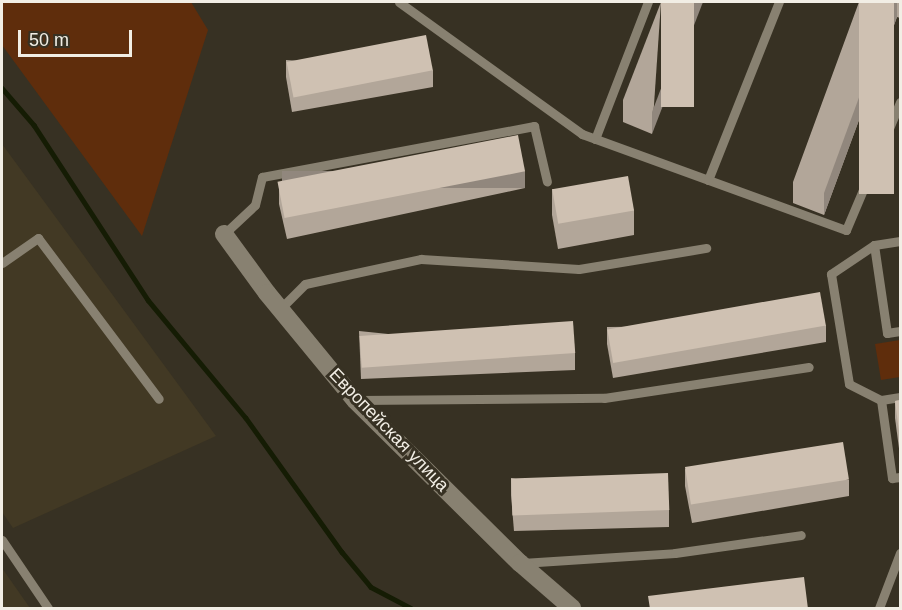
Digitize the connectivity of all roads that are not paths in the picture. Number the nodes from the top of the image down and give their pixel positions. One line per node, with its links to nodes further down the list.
1 (399, 2): 5 (lane)
2 (648, 2): 5 (lane)
3 (778, 2): 6 (lane)
4 (900, 102): 6 (lane)
5 (595, 139): 6 (lane)
6 (708, 180)
7 (547, 182): 8 (lane)
8 (224, 234): 13 (street, Европейская улица)
9 (900, 241): 10 (lane)
10 (874, 245): 14 (lane); 19 (lane)
11 (706, 248): 13 (lane)
12 (2, 263): 17 (lane)
13 (280, 309): 18 (street, Европейская улица)
14 (900, 331)
15 (809, 367): 18 (lane)
16 (900, 398): 19 (lane)
17 (159, 399)
18 (355, 400): 24 (street, Европейская улица)
19 (881, 400): 20 (lane)
20 (900, 477)
21 (801, 535): 24 (lane)
22 (2, 540): 25 (lane)
23 (900, 553): 27 (lane)
24 (520, 563): 26 (street, Европейская улица)
25 (48, 609)
26 (572, 609)
27 (879, 609)

